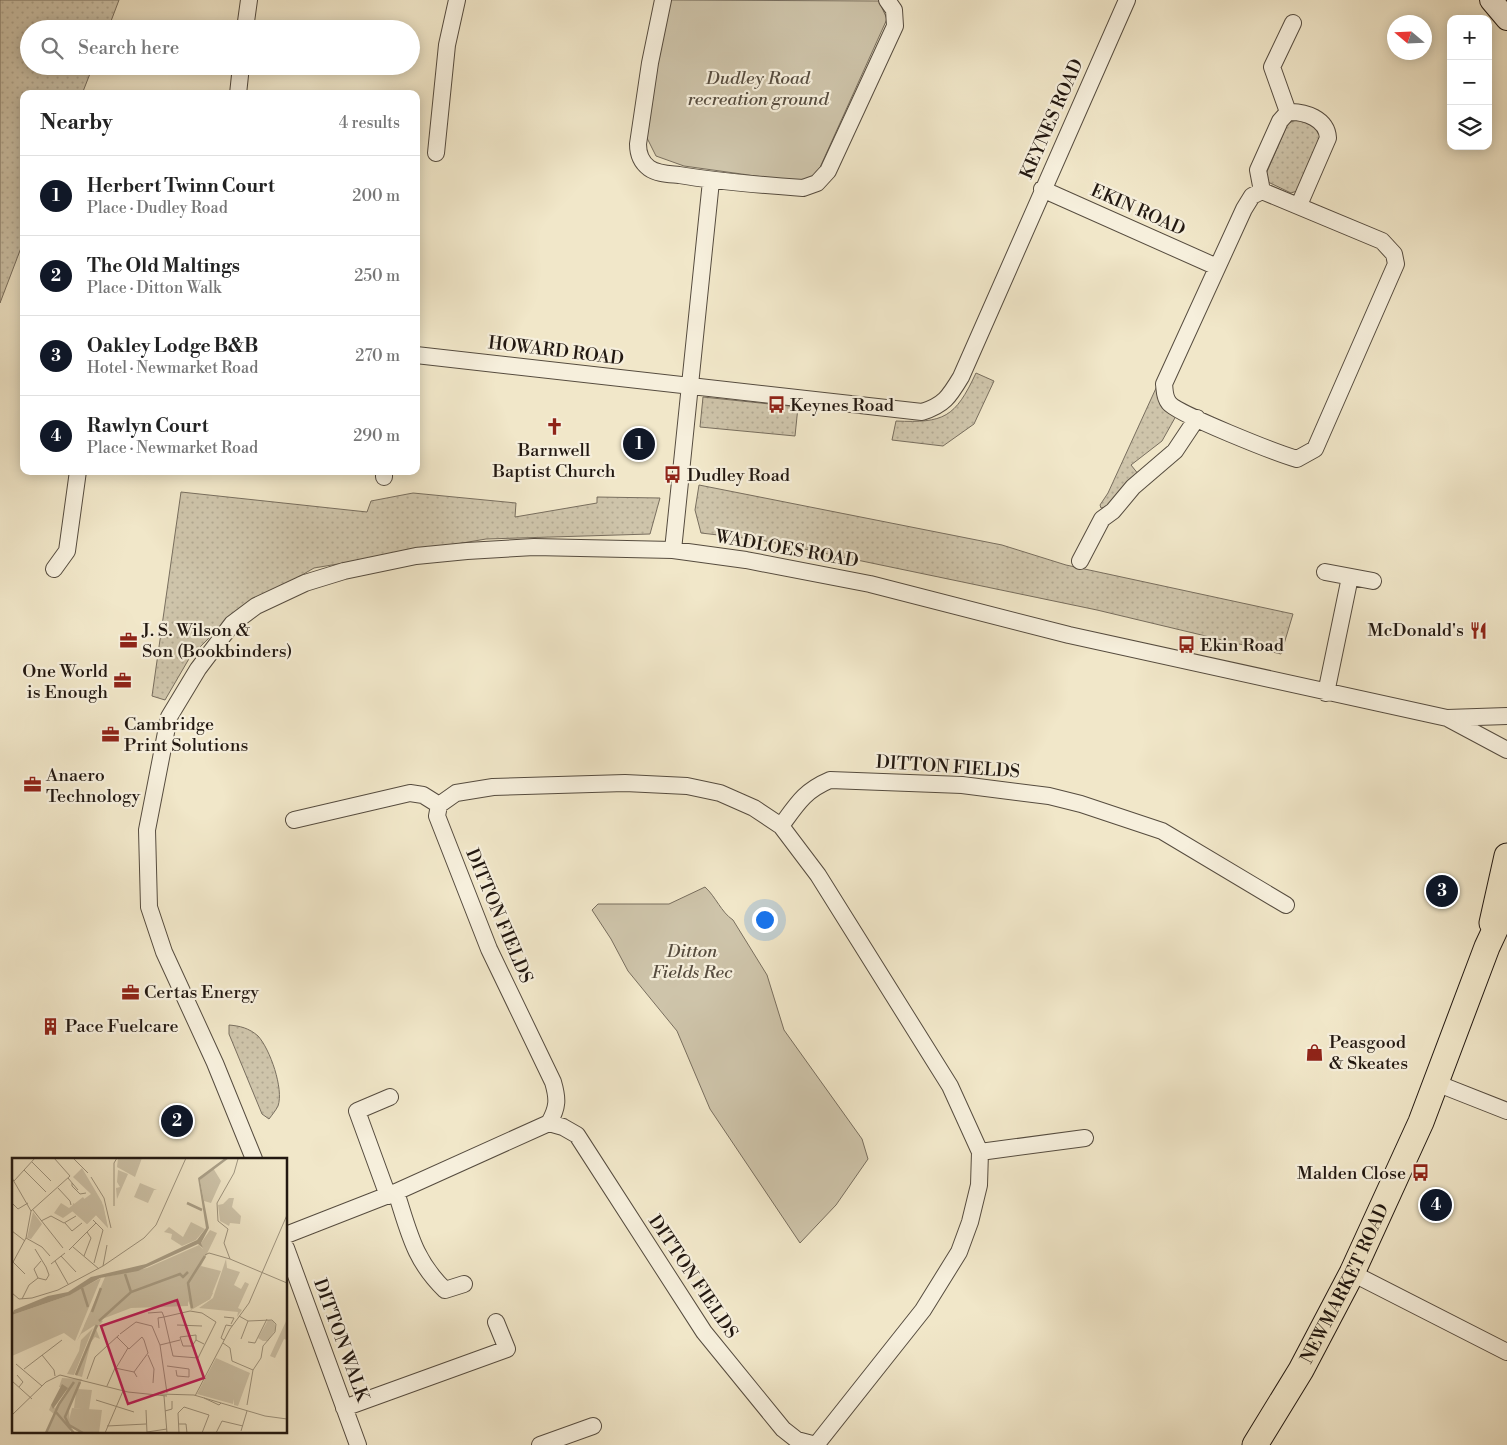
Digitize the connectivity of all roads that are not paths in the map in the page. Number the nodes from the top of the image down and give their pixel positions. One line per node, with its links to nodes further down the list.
1 (249, 0): 8 (street)
2 (457, 0): 13 (street)
3 (664, 0): 14 (street)
4 (887, 0): 14 (street)
5 (1127, 0): 15 (street, KEYNES ROAD)
6 (1491, 0): 7 (main road)
7 (1507, 19)
8 (246, 20)
9 (1293, 23): 12 (street)
10 (240, 75): 11 (street)
11 (238, 90)
12 (1288, 112): 16 (street); 17 (street)
13 (435, 153)
14 (711, 181): 20 (street)
15 (1042, 189): 18 (street, EKIN ROAD); 20 (street, KEYNES ROAD)
16 (1262, 191): 17 (street); 18 (street)
17 (1299, 206): 21 (street)
18 (1217, 267): 21 (street)
19 (420, 355): 20 (street, HOWARD ROAD)
20 (691, 386): 23 (street)
21 (1196, 418): 24 (street)
22 (77, 475): 25 (street)
23 (673, 550): 29 (street, WADLOES ROAD); 46 (street, WADLOES ROAD)
24 (1080, 561)
25 (54, 569)
26 (1325, 572): 27 (street)
27 (1350, 577): 28 (street); 29 (street)
28 (1373, 581)
29 (1326, 693): 31 (street, WADLOES ROAD)
30 (1507, 716): 31 (street, WADLOES ROAD)
31 (1447, 718): 32 (street, WADLOES ROAD)
32 (1507, 750)
33 (439, 805): 34 (street); 35 (street, DITTON FIELDS); 43 (street, DITTON FIELDS)
34 (294, 820)
35 (781, 826): 38 (street, DITTON FIELDS); 45 (street, DITTON FIELDS)
36 (1507, 856): 39 (main road, NEWMARKET ROAD)
37 (1507, 904): 39 (main road, NEWMARKET ROAD)
38 (1286, 905)
39 (1487, 947): 40 (main road, NEWMARKET ROAD)
40 (1436, 1084): 42 (street); 50 (main road, NEWMARKET ROAD)
41 (390, 1097): 47 (street)
42 (1507, 1111)
43 (549, 1123): 47 (street); 58 (street, DITTON FIELDS)
44 (1085, 1138): 45 (street)
45 (980, 1152): 58 (street, DITTON FIELDS)
46 (254, 1158)
47 (392, 1194): 48 (street); 51 (street)
48 (288, 1234)
49 (288, 1254): 54 (street, DITTON WALK)
50 (1352, 1274): 53 (street); 59 (main road, NEWMARKET ROAD)
51 (464, 1284)
52 (496, 1322): 54 (street)
53 (1507, 1352)
54 (344, 1408): 56 (street, DITTON WALK)
55 (593, 1426): 57 (street)
56 (358, 1445)
57 (540, 1445)
58 (816, 1445)
59 (1255, 1445)

